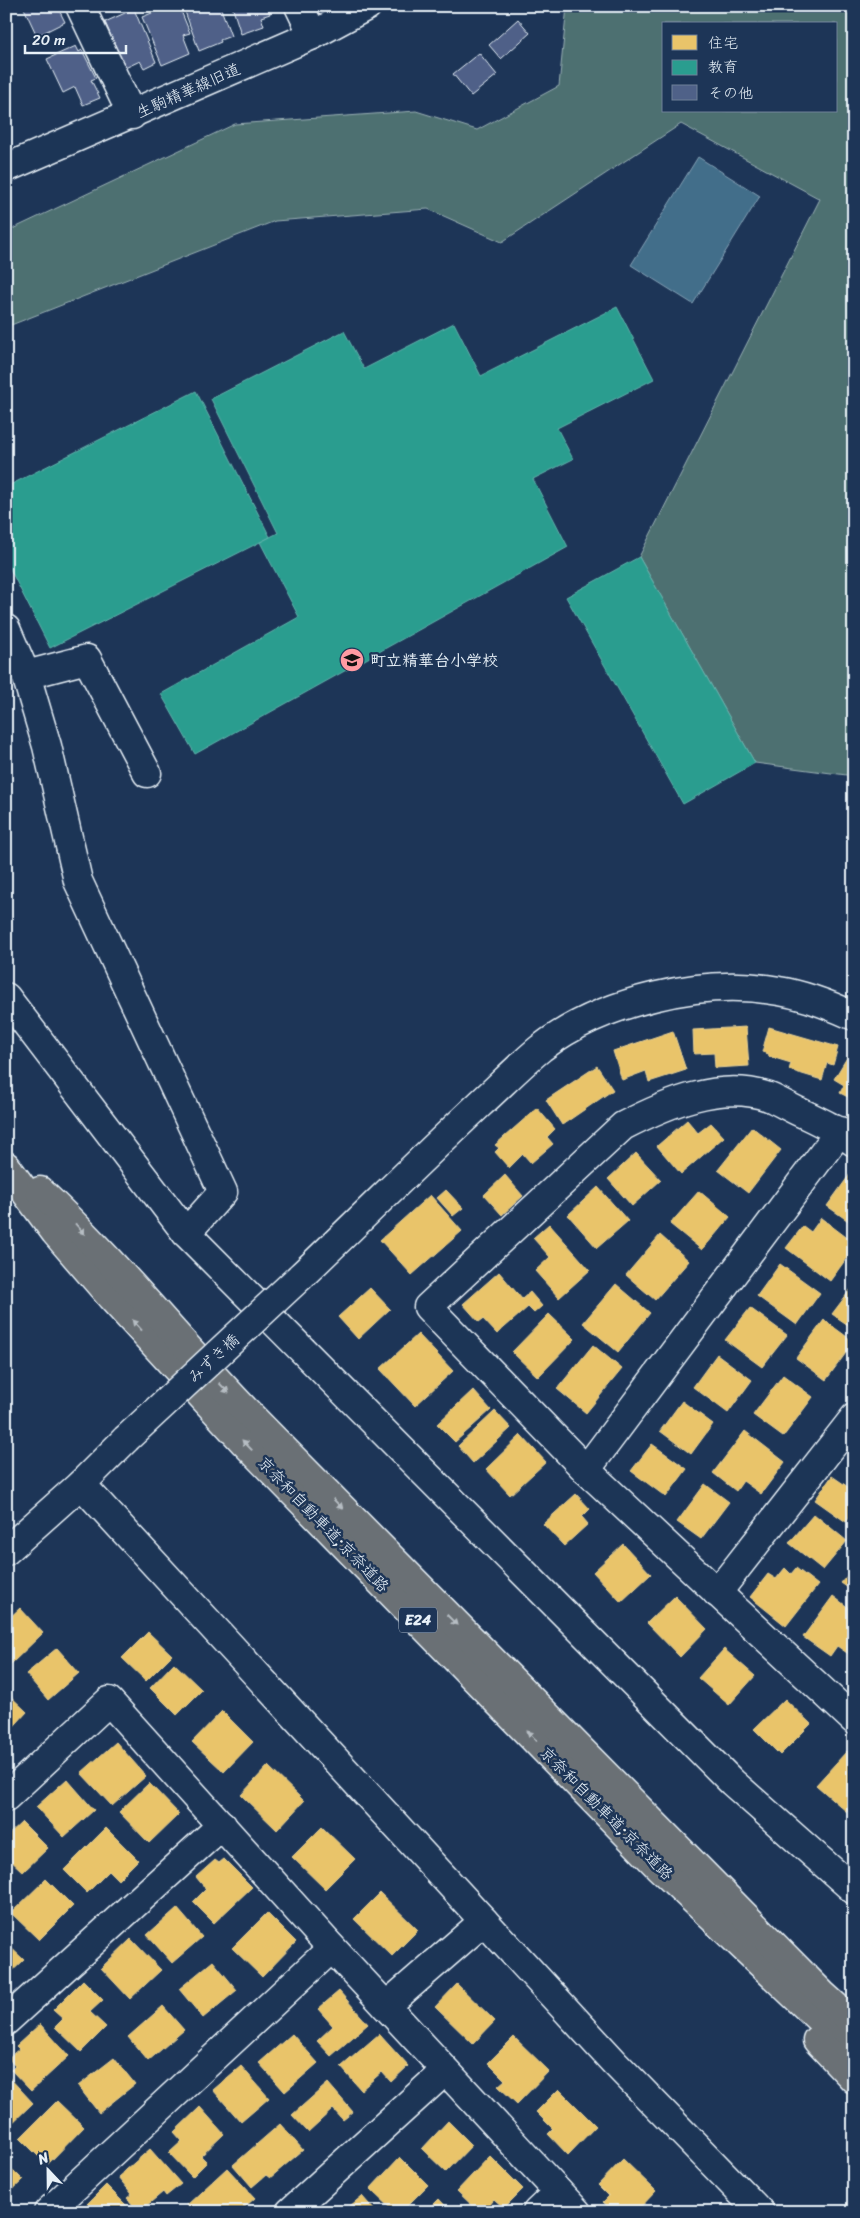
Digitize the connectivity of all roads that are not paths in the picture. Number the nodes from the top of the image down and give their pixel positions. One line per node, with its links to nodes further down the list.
1 (80, 6): 5 (street)
2 (299, 6): 4 (street)
3 (367, 6): 4 (street, 生駒精華線旧道)
4 (313, 35): 5 (street, 生駒精華線旧道)
5 (132, 115): 6 (street, 生駒精華線旧道)
6 (9, 167)
7 (6, 629): 8 (street)
8 (26, 675): 9 (street); 15 (street)
9 (147, 773)
10 (6, 997): 15 (street)
11 (854, 1016): 18 (street, みずき橋, bridge)
12 (847, 1137): 17 (street); 17 (street)
13 (6, 1160): 30 (highway, 京奈和自動車道;京奈道路 / E24, one-way to 30)
14 (6, 1166): 24 (highway, 京奈和自動車道;京奈道路 / E24, one-way to 14)
15 (186, 1233): 25 (street)
16 (854, 1418): 20 (street)
17 (586, 1470): 20 (street)
18 (82, 1484): 19 (street, みずき橋); 26 (street)
19 (6, 1551)
20 (717, 1593): 21 (street)
21 (852, 1714)
22 (6, 1797): 23 (street)
23 (222, 1825): 27 (street); 29 (street)
24 (658, 1866): 31 (highway, 京奈和自動車道;京奈道路 / E24); 33 (highway)
25 (854, 1890)
26 (484, 1921): 28 (street); 39 (street)
27 (332, 1948): 28 (street); 35 (street)
28 (386, 2006): 32 (street)
29 (6, 2021)
30 (854, 2023)
31 (854, 2052)
32 (445, 2071): 34 (street); 36 (street)
33 (854, 2079)
34 (558, 2192): 37 (street); 38 (street)
35 (48, 2212)
36 (290, 2212)
37 (537, 2212)
38 (577, 2212)
39 (760, 2212)

